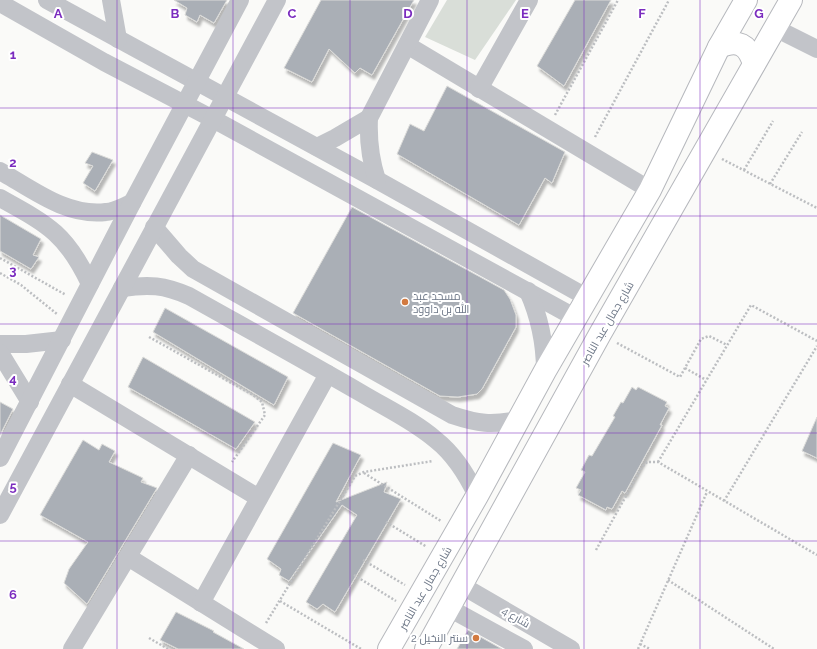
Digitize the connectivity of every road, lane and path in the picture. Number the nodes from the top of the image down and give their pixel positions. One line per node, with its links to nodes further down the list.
1 (111, 0): 13 (street)
2 (240, 0): 18 (street)
3 (277, 0): 20 (street)
4 (430, 0): 14 (street)
5 (529, 0): 19 (street)
6 (618, 0): 25 (path)
7 (669, 0): 29 (path)
8 (746, 0): 15 (main road, شارع جمال عبد الناصر)
9 (791, 0): 12 (main road, شارع جمال عبد الناصر)
10 (59, 2): 13 (street)
11 (0, 3): 21 (street)
12 (776, 28): 16 (street); 17 (main road, شارع جمال عبد الناصر)
13 (118, 39): 18 (street)
14 (407, 46): 19 (street); 22 (street)
15 (719, 47): 17 (main road); 34 (main road, شارع جمال عبد الناصر)
16 (817, 49)
17 (754, 64): 28 (main road, شارع جمال عبد الناصر)
18 (197, 81): 20 (street); 21 (street)
19 (479, 88): 25 (street)
20 (225, 97): 23 (street); 27 (street)
21 (184, 105): 23 (street); 36 (street)
22 (369, 118): 27 (street); 32 (street)
23 (213, 119): 38 (street); 43 (street)
24 (773, 121): 30 (path)
25 (547, 129): 29 (street)
26 (802, 132): 33 (path)
27 (317, 147): 32 (street)
28 (706, 151): 30 (path); 48 (main road, شارع جمال عبد الناصر)
29 (586, 153): 34 (street)
30 (744, 170): 33 (path)
31 (0, 171): 36 (street)
32 (377, 180): 44 (street)
33 (770, 184): 37 (path)
34 (650, 190): 44 (main road, شارع جمال عبد الناصر)
35 (0, 198): 41 (street)
36 (132, 203): 41 (street)
37 (817, 208)
38 (154, 227): 42 (street); 61 (street)
39 (0, 258): 45 (path)
40 (0, 274): 47 (path)
41 (90, 284): 45 (street)
42 (122, 288): 57 (street); 59 (street)
43 (528, 291): 46 (street); 56 (street)
44 (588, 298): 46 (main road, شارع جمال عبد الناصر)
45 (80, 303): 47 (street)
46 (576, 318): 56 (main road, شارع جمال عبد الناصر)
47 (65, 332): 51 (street); 60 (street)
48 (600, 334): 55 (path); 84 (main road, شارع جمال عبد الناصر)
49 (149, 337): 69 (path)
50 (817, 341): 52 (path)
51 (0, 344)
52 (728, 345): 55 (path); 58 (path)
53 (817, 346): 73 (path)
54 (0, 354): 60 (street)
55 (685, 368): 58 (path)
56 (545, 371): 62 (main road, شارع جمال عبد الناصر)
57 (328, 374): 63 (street); 72 (street)
58 (706, 380): 67 (path)
59 (70, 384): 64 (street); 74 (street)
60 (30, 402): 66 (street)
61 (452, 415): 62 (street); 63 (street)
62 (518, 420): 71 (main road, شارع جمال عبد الناصر)
63 (436, 440): 65 (street)
64 (189, 455): 69 (street); 79 (street)
65 (453, 456): 68 (path); 71 (street)
66 (0, 458)
67 (658, 462): 70 (path); 77 (path)
68 (364, 472): 76 (path); 85 (path)
69 (223, 476): 72 (street)
70 (707, 492): 73 (path); 83 (path)
71 (477, 496): 76 (main road, شارع جمال عبد الناصر)
72 (259, 498): 86 (street)
73 (724, 501): 78 (path)
74 (0, 515)
75 (386, 522): 80 (path)
76 (457, 531): 80 (main road, شارع جمال عبد الناصر)
77 (596, 550)
78 (817, 555)
79 (128, 557): 86 (street); 92 (street)
80 (443, 557): 87 (main road, شارع جمال عبد الناصر)
81 (363, 560): 87 (path)
82 (354, 575): 87 (path)
83 (668, 580): 91 (path); 102 (path)
84 (461, 585): 88 (main road, شارع جمال عبد الناصر); 99 (street, شارع 4)
85 (280, 601): 89 (path); 95 (path)
86 (201, 602): 89 (street)
87 (416, 603): 96 (main road, شارع جمال عبد الناصر)
88 (449, 608): 97 (main road, شارع جمال عبد الناصر); 98 (street)
89 (257, 637): 94 (street)
90 (149, 638): 93 (path)
91 (640, 644): 100 (path); 101 (path)
92 (72, 649)
93 (168, 649)
94 (276, 649)
95 (361, 649)
96 (389, 649)
97 (426, 649)
98 (524, 649)
99 (571, 649)
100 (638, 649)
101 (650, 649)
102 (774, 649)

